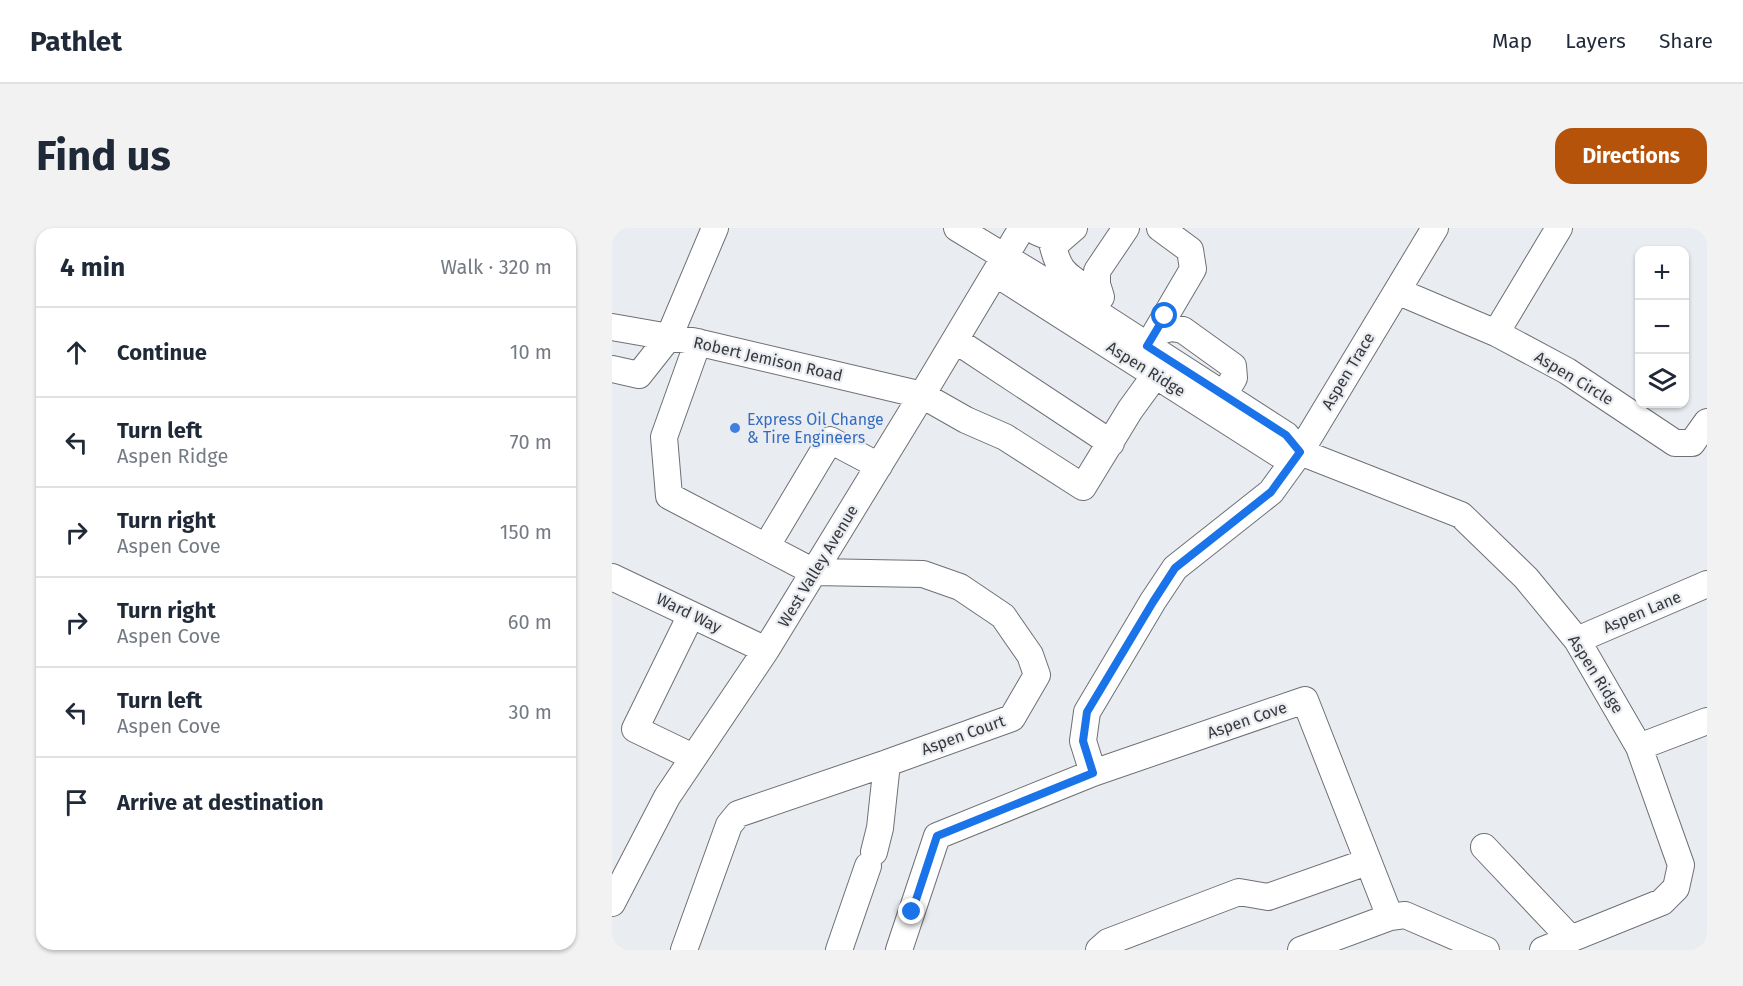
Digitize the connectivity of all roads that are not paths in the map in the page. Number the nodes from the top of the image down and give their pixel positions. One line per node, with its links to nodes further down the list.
1 (714, 228): 15 (street)
2 (1022, 228): 10 (street, West Valley Avenue)
3 (1074, 228): 9 (street)
4 (1125, 228): 12 (street)
5 (1160, 228): 18 (street)
6 (1435, 228): 11 (street)
7 (1559, 228): 14 (street)
8 (964, 230): 10 (street)
9 (1040, 233): 12 (street)
10 (1000, 264): 12 (street, Aspen Ridge); 16 (street, West Valley Avenue); 18 (street, Aspen Ridge)
11 (1397, 291): 14 (street, Aspen Circle); 24 (street, Aspen Trace)
12 (1097, 304): 18 (street, Aspen Ridge)
13 (612, 327): 15 (street, Robert Jemison Road)
14 (1496, 333): 22 (street, Aspen Circle)
15 (669, 337): 17 (street, Robert Jemison Road); 19 (street)
16 (955, 340): 20 (street, West Valley Avenue); 23 (street)
17 (698, 342): 20 (street, Robert Jemison Road); 26 (street)
18 (1152, 355): 21 (street, Aspen Ridge); 21 (street); 23 (street)
19 (612, 369)
20 (922, 395): 23 (street, Robert Jemison Road); 25 (street, West Valley Avenue)
21 (1218, 403): 24 (street, Aspen Ridge)
22 (1707, 422)
23 (1111, 443)
24 (1300, 452): 31 (street, Aspen Ridge); 37 (street)
25 (879, 466): 26 (street); 27 (street, West Valley Avenue)
26 (766, 547): 27 (street)
27 (814, 572): 32 (street, West Valley Avenue); 36 (street, Aspen Court)
28 (612, 577): 30 (street, Ward Way)
29 (1707, 584): 31 (street, Aspen Lane)
30 (691, 615): 32 (street, Ward Way); 35 (street)
31 (1577, 640): 34 (street, Aspen Ridge)
32 (766, 650): 35 (street, West Valley Avenue)
33 (1707, 721): 34 (street)
34 (1640, 747): 42 (street, Aspen Ridge)
35 (693, 758): 40 (street, West Valley Avenue)
36 (887, 763): 43 (street, Aspen Court); 44 (street)
37 (1093, 773): 39 (street, Aspen Cove); 45 (street, Aspen Cove)
38 (1484, 847): 42 (street)
39 (1367, 862): 41 (street, Aspen Cove); 46 (street)
40 (612, 903)
41 (1390, 917): 47 (street); 48 (street)
42 (1571, 939): 49 (street, Aspen Ridge)
43 (684, 950)
44 (839, 950)
45 (899, 950)
46 (1099, 950)
47 (1300, 950)
48 (1486, 950)
49 (1543, 950)

